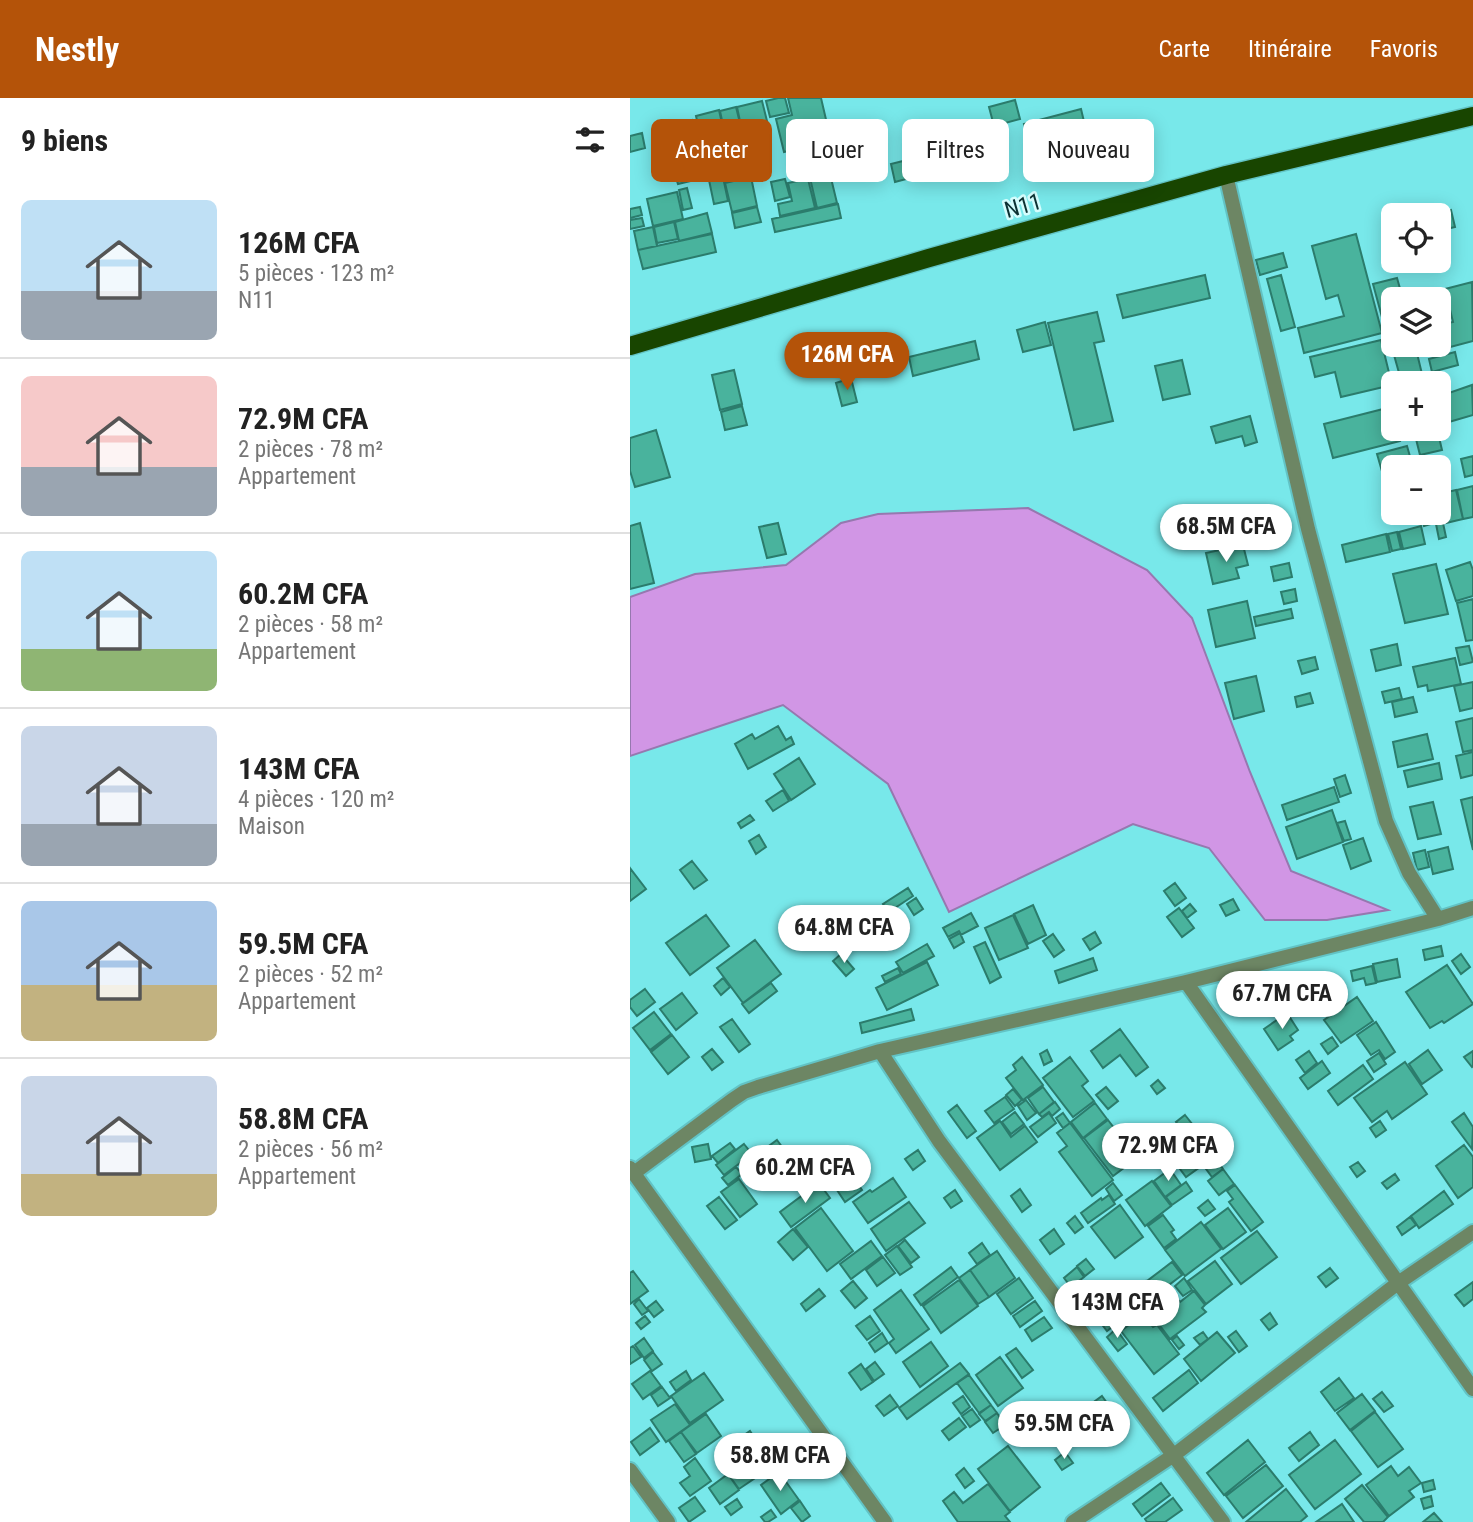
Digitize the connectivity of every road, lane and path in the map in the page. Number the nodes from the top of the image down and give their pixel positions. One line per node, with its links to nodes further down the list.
1 (1472, 119): 2 (main road, N11)
2 (1226, 175): 3 (main road, N11); 5 (street)
3 (630, 345)
4 (1473, 908): 5 (street)
5 (1438, 919): 6 (street)
6 (1186, 982): 7 (street); 10 (street)
7 (880, 1051): 8 (street); 12 (street)
8 (632, 1171): 15 (street)
9 (1473, 1232): 10 (street)
10 (1398, 1283): 11 (street); 12 (street)
11 (1473, 1389)
12 (1174, 1455): 16 (street); 17 (street)
13 (630, 1470): 14 (street)
14 (668, 1522)
15 (885, 1522)
16 (1073, 1522)
17 (1223, 1522)

